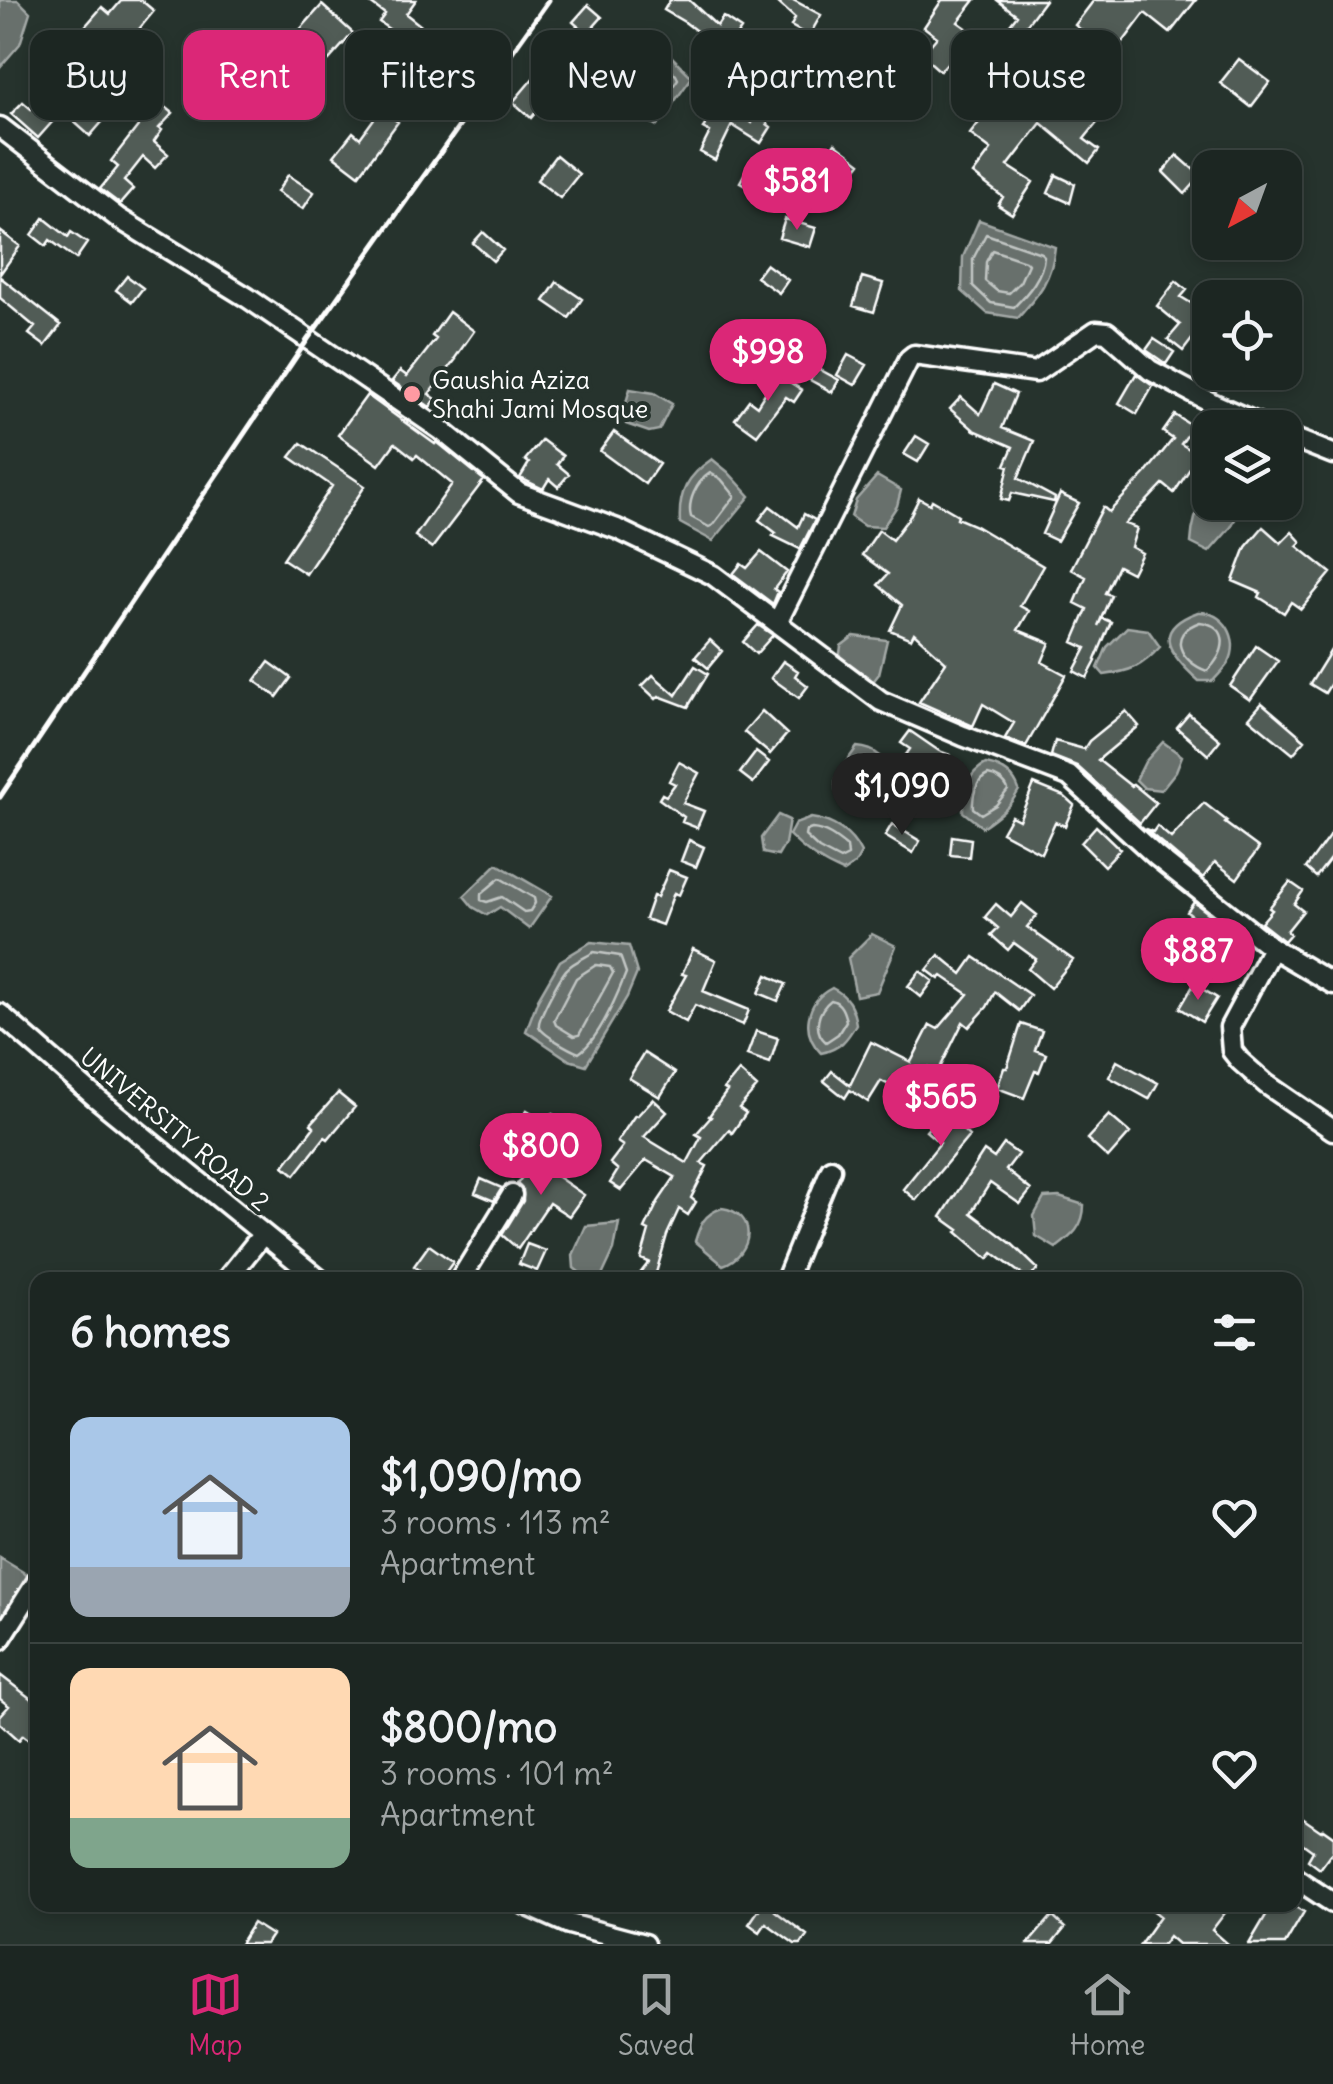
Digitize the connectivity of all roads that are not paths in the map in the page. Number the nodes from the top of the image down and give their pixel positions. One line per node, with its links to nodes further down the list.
1 (0, 127): 5 (street)
2 (1228, 410): 5 (street)
3 (1302, 442): 4 (street)
4 (1333, 454)
5 (778, 622): 6 (street)
6 (1272, 948): 7 (street); 9 (street)
7 (1333, 984)
8 (0, 1014): 12 (street, UNIVERSITY ROAD 2)
9 (1333, 1130)
10 (832, 1169): 16 (street)
11 (512, 1196): 15 (street)
12 (263, 1234): 13 (street); 14 (street, UNIVERSITY ROAD 2)
13 (232, 1272)
14 (310, 1272)
15 (465, 1272)
16 (789, 1272)
17 (30, 1593): 18 (street)
18 (0, 1640)
19 (1302, 1883): 20 (street)
20 (1333, 1903)
21 (542, 1912): 22 (street)
22 (644, 1944)

